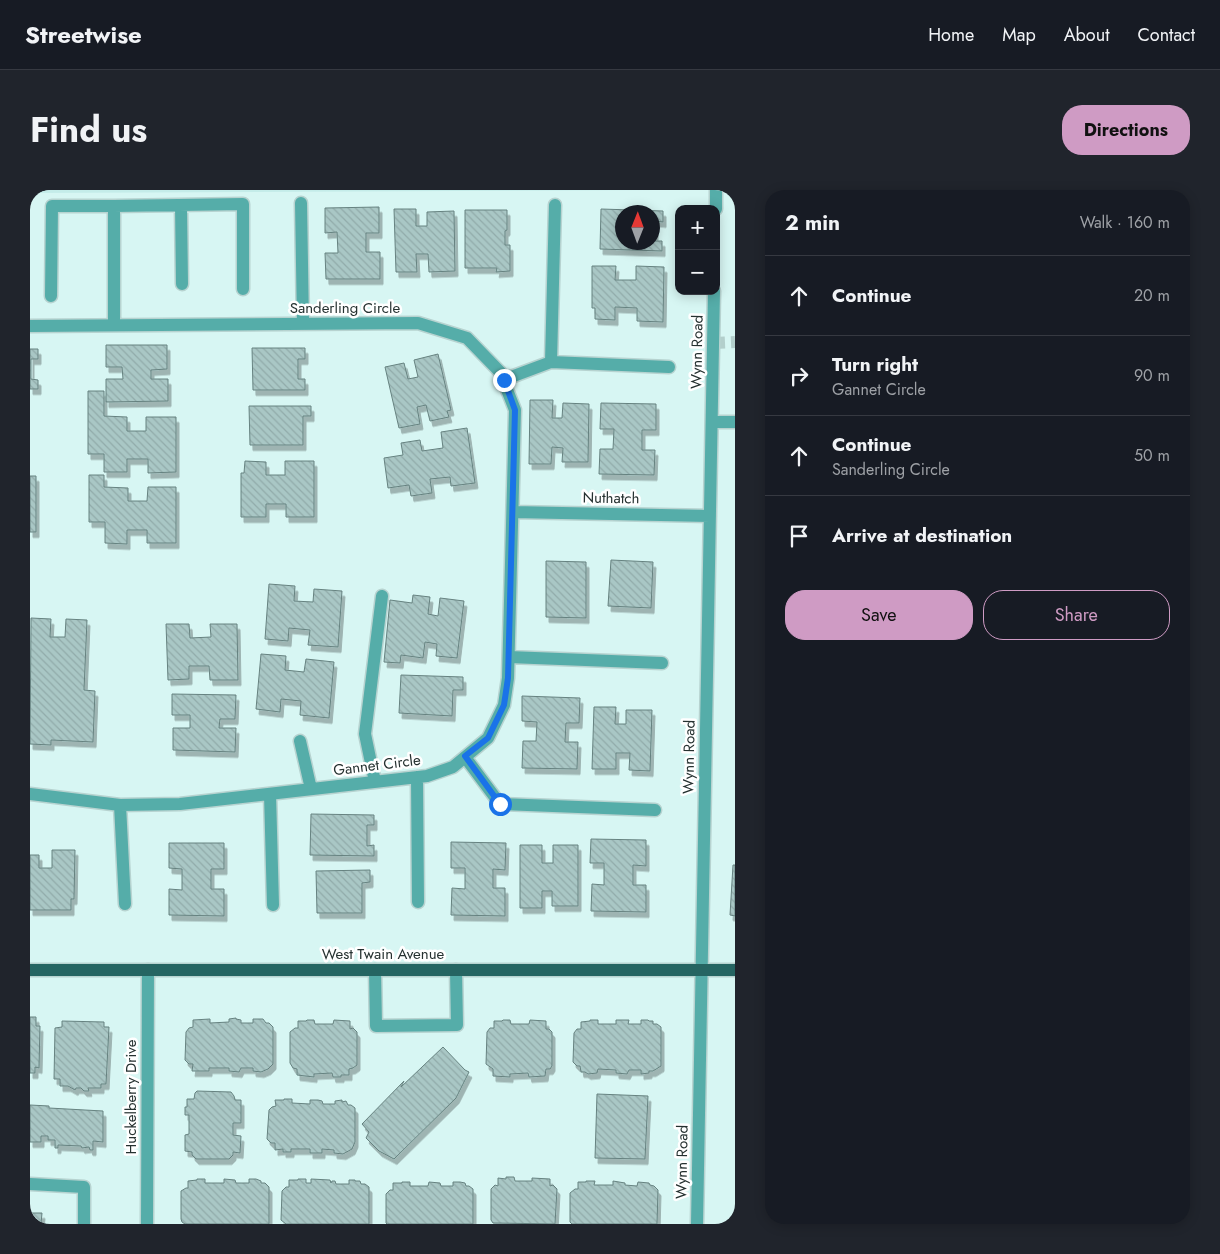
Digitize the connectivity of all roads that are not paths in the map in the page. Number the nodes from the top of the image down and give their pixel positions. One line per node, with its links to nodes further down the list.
1 (716, 190): 5 (street)
2 (301, 203): 11 (street)
3 (181, 205): 6 (street); 7 (street); 8 (street)
4 (556, 205): 14 (street)
5 (716, 205)
6 (114, 206): 10 (street); 12 (street)
7 (182, 284)
8 (243, 289)
9 (714, 295): 17 (street, Wynn Road)
10 (51, 296)
11 (303, 324): 12 (street, Sanderling Circle); 16 (street, Sanderling Circle)
12 (114, 325): 13 (street, Sanderling Circle)
13 (30, 326)
14 (551, 362): 15 (street); 16 (street)
15 (669, 367)
16 (504, 380): 19 (street, Sanderling Circle)
17 (712, 422): 18 (street); 20 (street, Wynn Road)
18 (735, 422)
19 (512, 512): 20 (street, Nuthatch); 22 (street, Gannet Circle)
20 (710, 516): 40 (street, Wynn Road)
21 (382, 596): 27 (street)
22 (509, 658): 23 (street); 25 (street, Gannet Circle)
23 (662, 663)
24 (300, 741): 28 (street)
25 (465, 756): 26 (street, Gannet Circle); 32 (street)
26 (417, 777): 27 (street, Gannet Circle); 33 (street)
27 (375, 782): 28 (street, Gannet Circle)
28 (310, 789): 30 (street, Gannet Circle)
29 (30, 794): 31 (street, Gannet Circle)
30 (270, 794): 31 (street, Gannet Circle); 35 (street)
31 (120, 805): 34 (street)
32 (655, 810)
33 (418, 902)
34 (125, 904)
35 (274, 905)
36 (30, 970): 37 (main road, West Twain Avenue)
37 (148, 970): 38 (main road, West Twain Avenue); 44 (street, Huckelberry Drive)
38 (375, 970): 39 (main road, West Twain Avenue); 39 (street)
39 (456, 970): 40 (main road, West Twain Avenue)
40 (701, 970): 41 (main road, West Twain Avenue); 45 (street, Wynn Road)
41 (735, 970)
42 (30, 1184): 43 (street)
43 (84, 1224)
44 (147, 1224)
45 (697, 1224)

